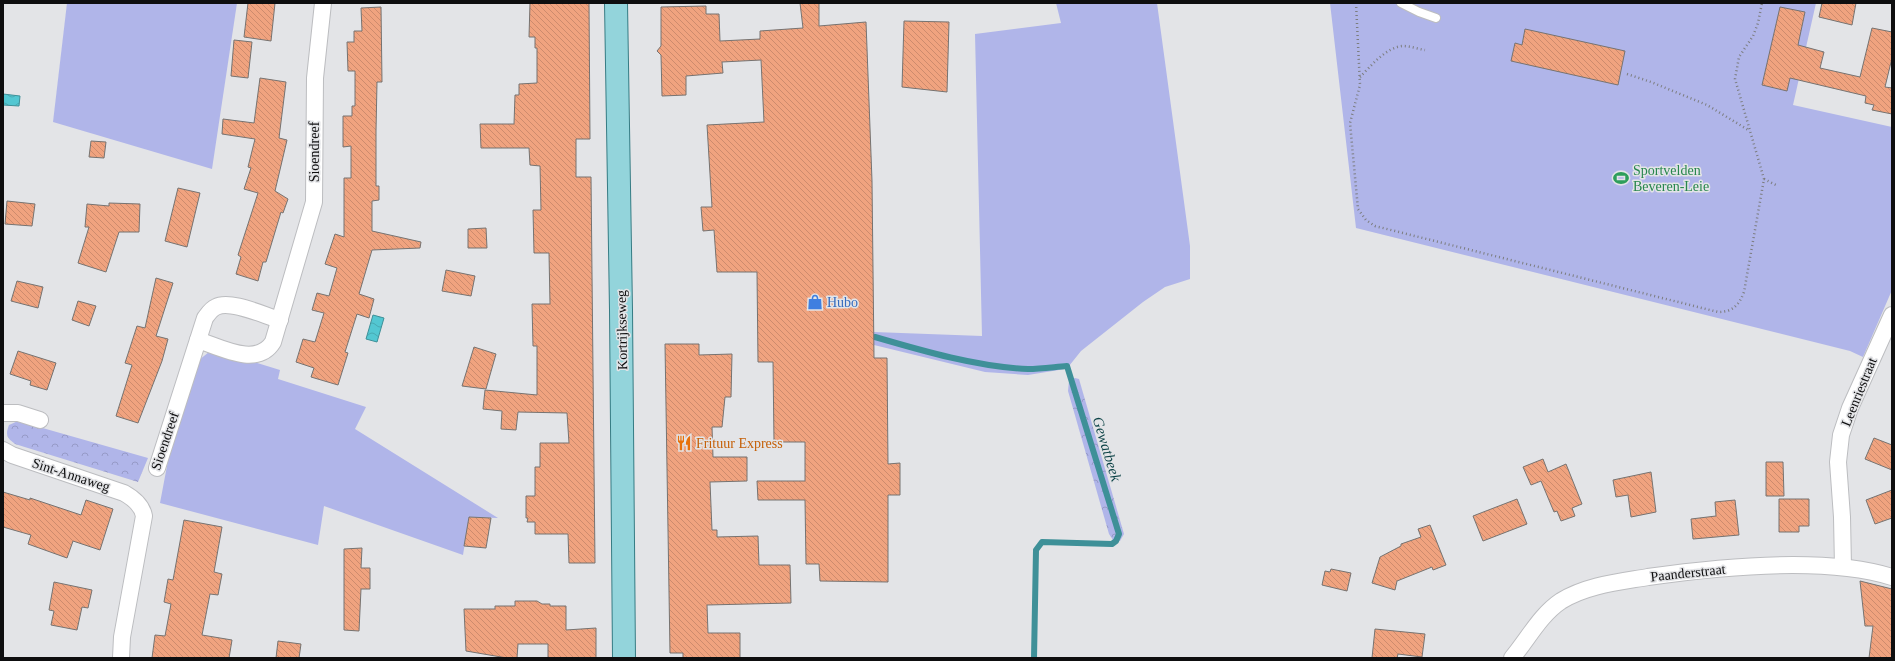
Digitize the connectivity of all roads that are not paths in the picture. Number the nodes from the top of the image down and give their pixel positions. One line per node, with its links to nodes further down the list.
1 (323, 3): 6 (street, Sioendreef)
2 (616, 3): 15 (main road, Kortrijkseweg)
3 (1401, 3): 4 (lane)
4 (1436, 18)
5 (1892, 315): 12 (street, Leenriestraat)
6 (280, 320): 7 (street, Sioendreef); 7 (street, Sioendreef)
7 (198, 340): 11 (street, Sioendreef)
8 (3, 413): 9 (street)
9 (40, 420)
10 (3, 450): 14 (street, Sint-Annaweg)
11 (157, 468)
12 (1843, 567): 13 (street, Paanderstraat); 16 (street, Paanderstraat)
13 (1892, 577)
14 (121, 658)
15 (624, 658)
16 (1512, 658)

